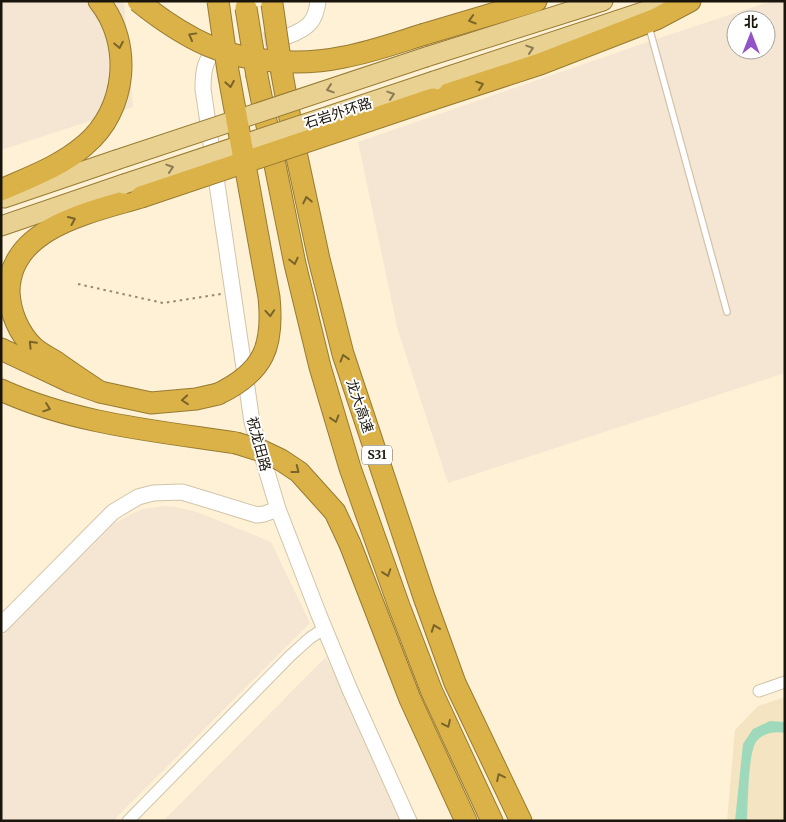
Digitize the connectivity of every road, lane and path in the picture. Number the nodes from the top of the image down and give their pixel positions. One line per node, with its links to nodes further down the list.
1 (98, 1): 15 (highway, one-way to 15)
2 (138, 1): 5 (highway, one-way to 2, bridge)
3 (218, 1): 24 (highway, one-way to 24, bridge)
4 (318, 1): 12 (street)
5 (536, 1)
6 (603, 1): 16 (main road, 石岩外环路, one-way to 16, bridge)
7 (676, 1): 14 (main road, 石岩外环路, one-way to 7)
8 (690, 1): 11 (highway)
9 (272, 2): 35 (highway, 龙大高速 / S31, one-way to 9, bridge)
10 (246, 4): 34 (highway, 龙大高速 / S31, one-way to 34, bridge)
11 (648, 22): 14 (highway, one-way to 11); 20 (lane)
12 (288, 36)
13 (219, 47): 19 (street, 祝龙田路)
14 (434, 90): 17 (main road, 石岩外环路, one-way to 14, bridge); 24 (highway, one-way to 14, bridge)
15 (1, 190)
16 (1, 199)
17 (1, 226)
18 (78, 284): 19 (path)
19 (232, 292): 26 (street, 祝龙田路)
20 (726, 312)
21 (1, 349): 24 (highway)
22 (1, 365): 25 (highway)
23 (1, 390): 25 (highway, one-way to 25)
24 (100, 392)
25 (181, 435): 33 (highway, one-way to 33, bridge)
26 (278, 509): 27 (street); 28 (street, 祝龙田路)
27 (1, 625)
28 (325, 628): 31 (street); 32 (street, 祝龙田路)
29 (785, 682): 30 (street)
30 (759, 691)
31 (128, 821)
32 (409, 821)
33 (466, 821)
34 (492, 821)
35 (521, 821)

